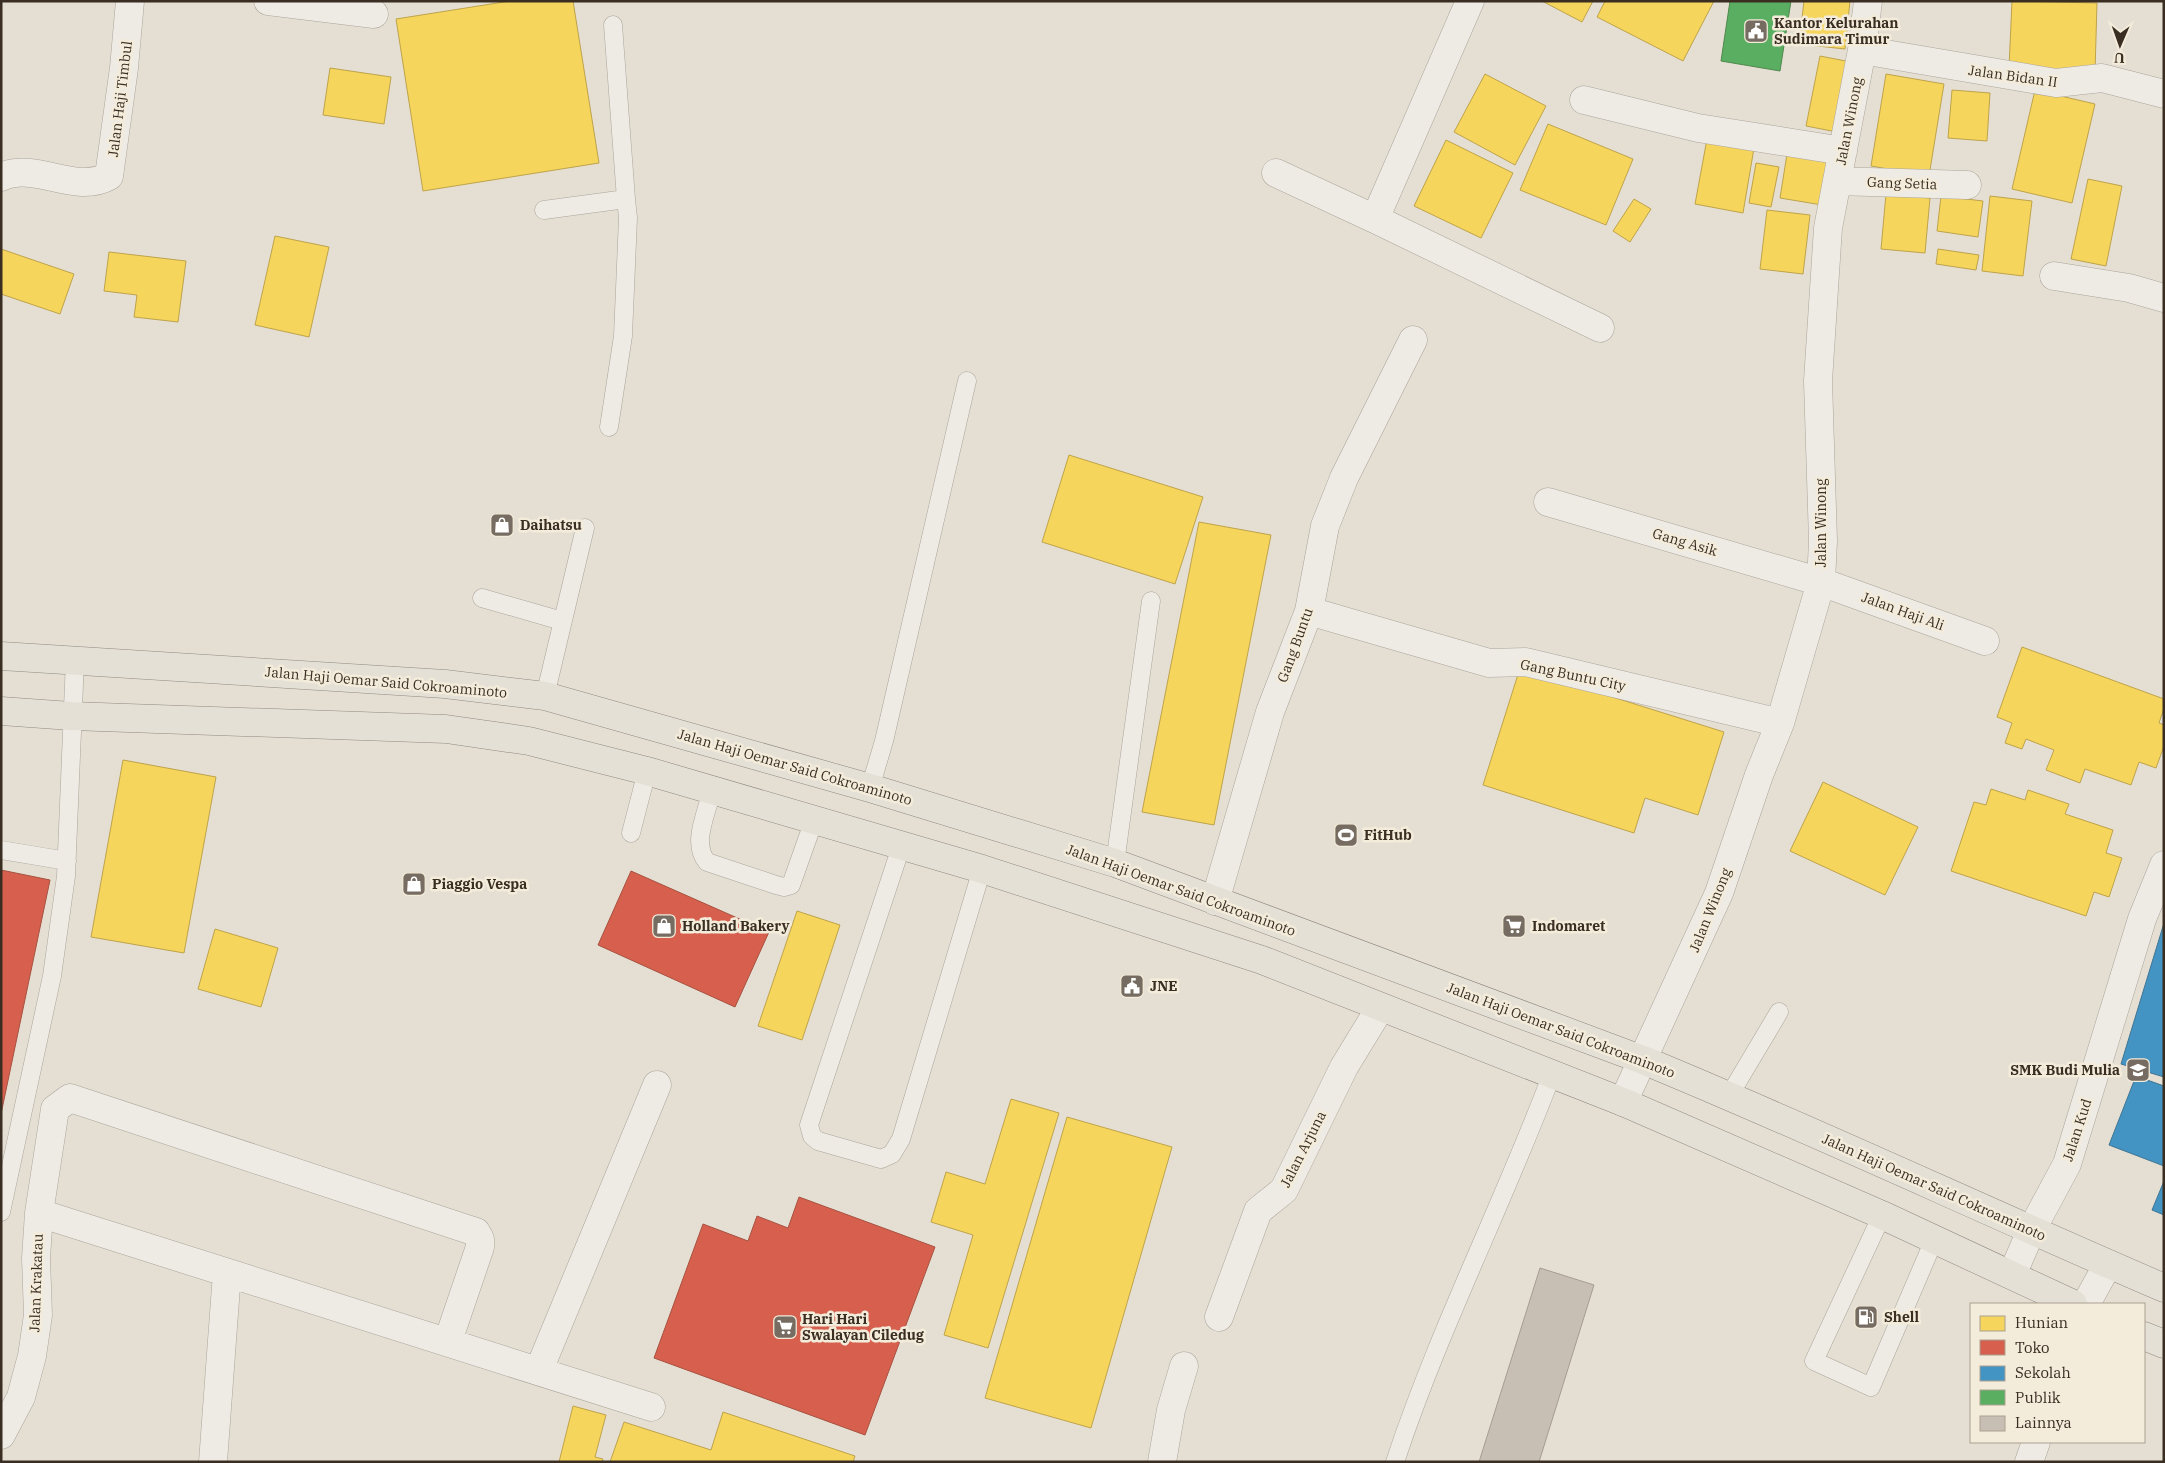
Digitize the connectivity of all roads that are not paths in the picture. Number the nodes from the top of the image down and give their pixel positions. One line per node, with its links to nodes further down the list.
1 (130, 1): 12 (street, Jalan Haji Timbul)
2 (268, 1): 5 (street)
3 (1470, 1): 17 (street)
4 (1868, 1): 7 (street, Jalan Winong)
5 (374, 14)
6 (614, 25): 15 (lane)
7 (1862, 50): 8 (street, Jalan Bidan II); 10 (street, Jalan Winong)
8 (2164, 94)
9 (1584, 100): 10 (street)
10 (1844, 151): 13 (street, Jalan Winong)
11 (1276, 173): 17 (street)
12 (1, 178)
13 (1837, 181): 14 (street, Gang Setia); 26 (street, Jalan Winong)
14 (1967, 185)
15 (626, 199): 16 (lane); 23 (lane)
16 (544, 210)
17 (1375, 219): 20 (street)
18 (2054, 276): 19 (street)
19 (2164, 298)
20 (1600, 328)
21 (1413, 340): 29 (street, Gang Buntu)
22 (968, 381): 39 (lane)
23 (610, 427)
24 (1548, 502): 26 (street, Gang Asik)
25 (584, 528): 30 (lane)
26 (1821, 582): 31 (street, Jalan Haji Ali); 37 (street, Jalan Winong)
27 (482, 598): 30 (lane)
28 (1152, 601): 46 (lane)
29 (1310, 612): 37 (street, Gang Buntu City); 49 (street, Gang Buntu)
30 (562, 620): 34 (lane)
31 (1985, 641)
32 (1, 656): 33 (main road, Jalan Haji Oemar Said Cokroaminoto)
33 (75, 660): 34 (main road, Jalan Haji Oemar Said Cokroaminoto); 36 (lane)
34 (545, 696): 39 (main road, Jalan Haji Oemar Said Cokroaminoto)
35 (1, 711): 36 (main road)
36 (71, 716): 38 (main road); 45 (lane)
37 (1780, 723): 52 (street, Jalan Winong)
38 (647, 771): 40 (main road); 42 (lane)
39 (870, 788): 46 (main road, Jalan Haji Oemar Said Cokroaminoto)
40 (712, 790): 41 (main road); 41 (lane)
41 (814, 820): 43 (main road)
42 (630, 833)
43 (901, 846): 48 (main road); 48 (lane)
44 (1, 850): 45 (lane)
45 (67, 861): 57 (lane)
46 (1115, 863): 49 (main road, Jalan Haji Oemar Said Cokroaminoto)
47 (2164, 865): 60 (street, Jalan Kud)
48 (982, 870): 50 (main road)
49 (1215, 901): 52 (main road, Jalan Haji Oemar Said Cokroaminoto)
50 (1380, 1008): 53 (main road); 68 (street, Jalan Arjuna)
51 (1780, 1012): 55 (lane)
52 (1643, 1060): 55 (main road, Jalan Haji Oemar Said Cokroaminoto); 56 (street, Jalan Winong)
53 (1552, 1074): 56 (main road); 79 (lane)
54 (657, 1086): 73 (street)
55 (1729, 1096): 60 (main road, Jalan Haji Oemar Said Cokroaminoto)
56 (1623, 1102): 59 (main road)
57 (1, 1212)
58 (39, 1213): 63 (street); 70 (street, Jalan Krakatau); 75 (street, Jalan Krakatau)
59 (1882, 1215): 61 (main road); 61 (lane)
60 (2031, 1231): 62 (main road, Jalan Haji Oemar Said Cokroaminoto); 64 (street, Jalan Kud)
61 (1934, 1240): 64 (main road)
62 (2108, 1264): 65 (main road, Jalan Haji Oemar Said Cokroaminoto); 67 (street)
63 (227, 1273): 70 (street); 77 (street)
64 (2012, 1275): 66 (main road)
65 (2164, 1288)
66 (2071, 1303)
67 (2087, 1303)
68 (1219, 1317)
69 (2145, 1336): 71 (main road)
70 (448, 1341): 73 (street)
71 (2164, 1344)
72 (1184, 1366): 78 (street)
73 (539, 1370): 74 (street)
74 (651, 1407)
75 (1, 1435)
76 (2036, 1443): 80 (street)
77 (214, 1462)
78 (1162, 1462)
79 (1395, 1462)
80 (2029, 1462)

